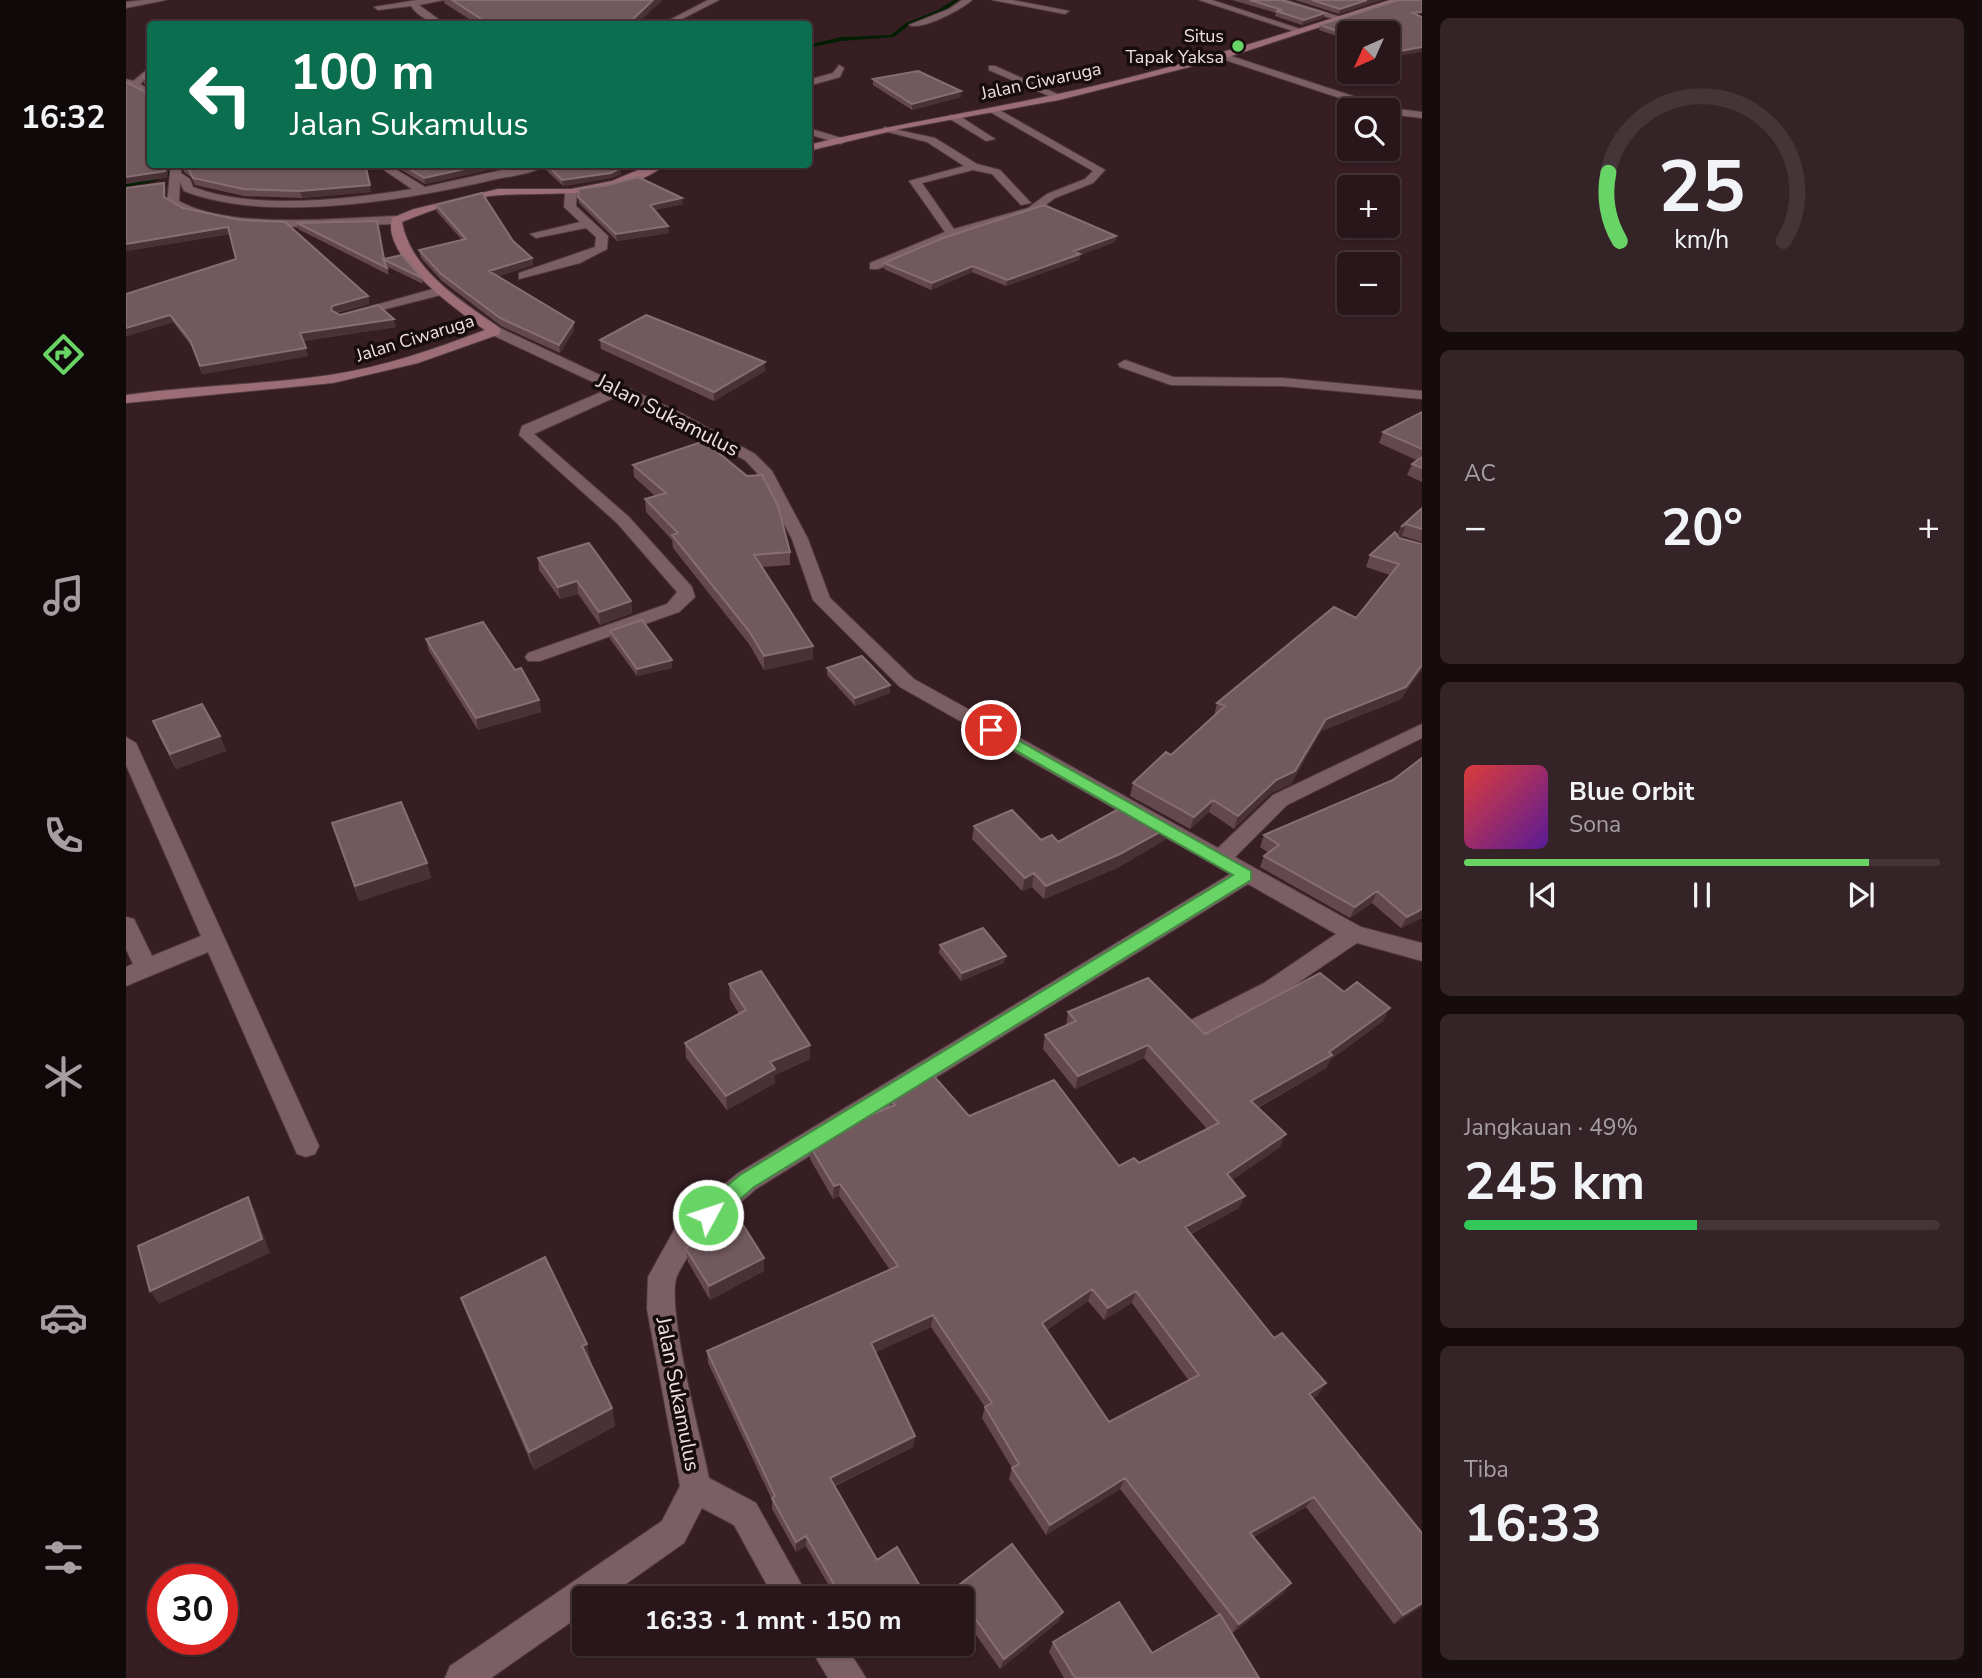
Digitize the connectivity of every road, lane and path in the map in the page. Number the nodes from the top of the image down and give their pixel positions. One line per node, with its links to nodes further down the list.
1 (162, 0): 10 (street)
2 (440, 0): 9 (street)
3 (715, 0): 15 (street)
4 (968, 0): 16 (street)
5 (996, 0): 12 (street)
6 (1203, 0): 17 (street)
7 (1277, 0): 13 (street)
8 (1399, 0): 13 (street, Jalan Ciwaruga)
9 (414, 3): 11 (street); 14 (street)
10 (126, 5)
11 (378, 6)
12 (1065, 12)
13 (1340, 18): 17 (street, Jalan Ciwaruga)
14 (435, 21)
15 (672, 21)
16 (913, 25)
17 (1299, 30): 18 (street, Jalan Ciwaruga)
18 (1222, 56): 25 (street, Jalan Ciwaruga); 26 (street)
19 (839, 68): 22 (street)
20 (992, 68): 25 (street)
21 (147, 72): 23 (street)
22 (812, 82)
23 (131, 83): 24 (street)
24 (147, 93)
25 (1059, 97): 27 (street, Jalan Ciwaruga)
26 (1349, 98)
27 (995, 110): 30 (street, Jalan Ciwaruga); 52 (street)
28 (1400, 112): 29 (street)
29 (1422, 115)
30 (954, 117): 33 (street, Jalan Ciwaruga); 35 (street)
31 (1400, 119): 32 (street)
32 (1422, 124)
33 (888, 129): 36 (street, Jalan Ciwaruga); 38 (street)
34 (812, 132): 36 (street)
35 (990, 139)
36 (841, 141): 37 (street, Jalan Ciwaruga)
37 (812, 147)
38 (973, 166): 47 (street); 50 (street)
39 (385, 168): 45 (street)
40 (496, 168): 43 (street)
41 (530, 168): 43 (street)
42 (653, 168): 46 (street)
43 (508, 174): 45 (street)
44 (171, 176): 45 (street); 48 (street)
45 (425, 192)
46 (571, 192): 48 (street); 49 (street)
47 (1025, 203)
48 (396, 220): 54 (street, Jalan Ciwaruga)
49 (589, 224): 51 (street); 53 (street)
50 (948, 229)
51 (536, 234)
52 (874, 266)
53 (523, 275)
54 (440, 291): 55 (street); 56 (street, Jalan Ciwaruga)
55 (341, 316)
56 (495, 331): 58 (street, Jalan Sukamulus); 60 (street, Jalan Ciwaruga)
57 (1125, 364): 59 (street)
58 (619, 390): 61 (street); 64 (street, Jalan Sukamulus)
59 (1422, 395)
60 (126, 399)
61 (534, 657)
62 (1422, 730): 64 (street)
63 (126, 743): 68 (street)
64 (1219, 860): 65 (street, Jalan Sukamulus)
65 (1245, 875): 67 (street); 73 (street, Jalan Sukamulus)
66 (126, 925): 70 (street)
67 (1354, 934): 69 (street); 71 (street)
68 (214, 940): 70 (street); 72 (street)
69 (1422, 952)
70 (136, 973)
71 (1197, 1028)
72 (306, 1146)
73 (696, 1488): 74 (street); 76 (street, Jalan Sukamulus)
74 (785, 1586)
75 (833, 1656): 77 (street)
76 (463, 1678)
77 (849, 1678)

